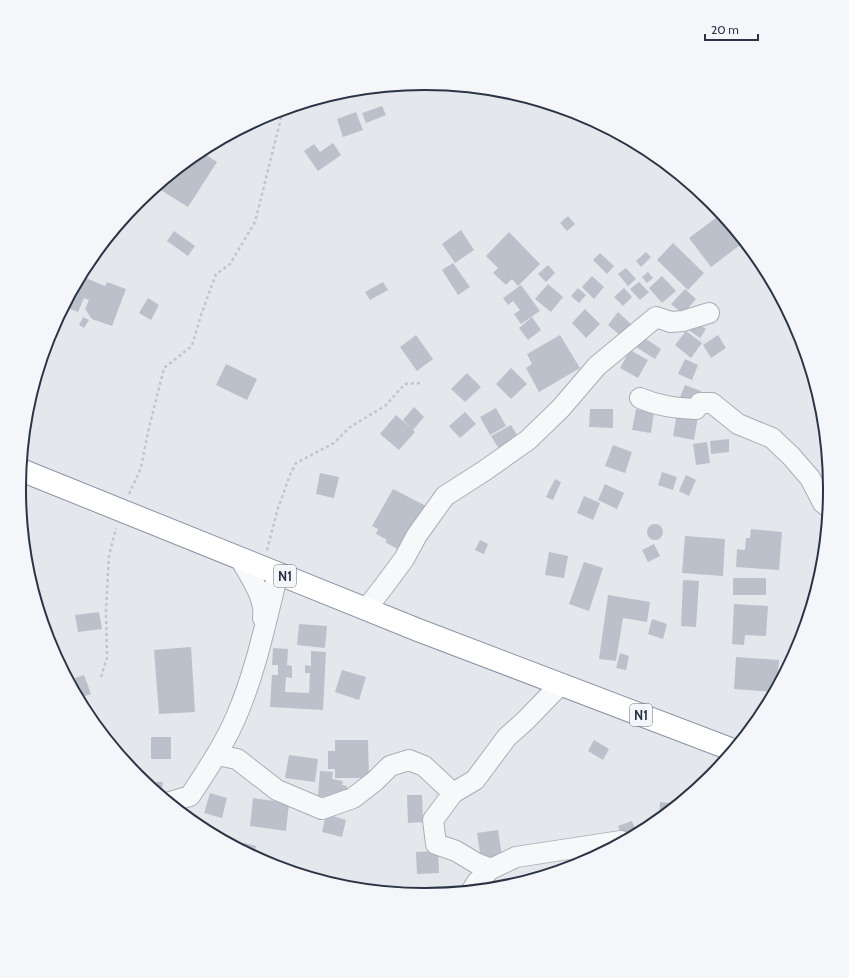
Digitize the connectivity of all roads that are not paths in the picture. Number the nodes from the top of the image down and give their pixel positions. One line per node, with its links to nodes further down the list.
1 (709, 313): 7 (street)
2 (640, 398): 4 (street)
3 (27, 472): 5 (highway, N1)
4 (822, 502)
5 (240, 558): 6 (highway, N1); 8 (street)
6 (270, 570): 7 (highway, N1); 8 (street)
7 (366, 609): 9 (highway, N1)
8 (259, 649): 11 (street)
9 (560, 685): 10 (highway, N1); 12 (street)
10 (727, 748)
11 (217, 755): 12 (street); 13 (street)
12 (453, 793): 15 (street)
13 (188, 805)
14 (606, 843): 15 (street)
15 (491, 869): 16 (street)
16 (476, 884)

